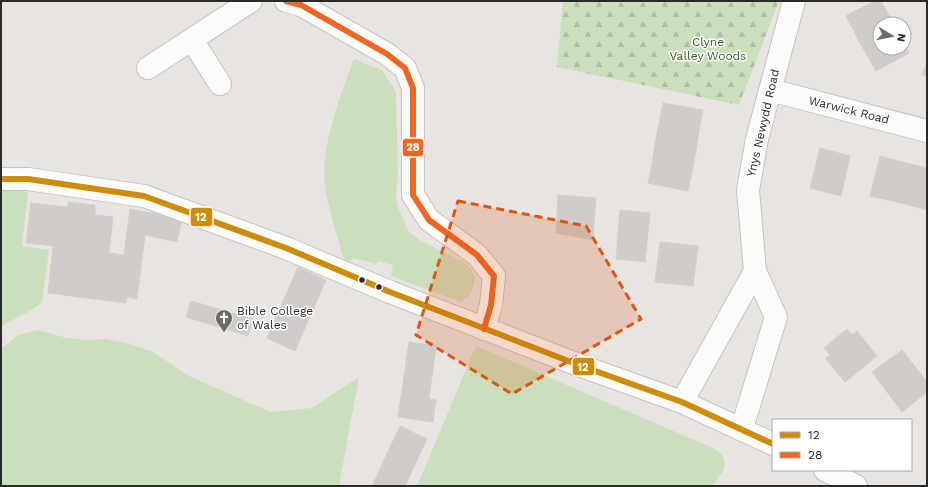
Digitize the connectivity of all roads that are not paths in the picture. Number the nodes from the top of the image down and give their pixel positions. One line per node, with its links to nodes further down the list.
1 (250, 1): 4 (street)
2 (286, 1): 11 (street)
3 (794, 1): 7 (street, Ynys Newydd Road)
4 (192, 40): 5 (street); 6 (street)
5 (148, 68)
6 (220, 84)
7 (770, 90): 8 (street, Warwick Road); 10 (street, Ynys Newydd Road)
8 (927, 131)
9 (1, 179): 11 (street)
10 (755, 271): 12 (street); 13 (street, Ynys Newydd Road)
11 (484, 329): 12 (street)
12 (682, 402): 13 (street)
13 (742, 428): 14 (street)
14 (772, 443)
15 (826, 471): 16 (street)
16 (856, 486)

